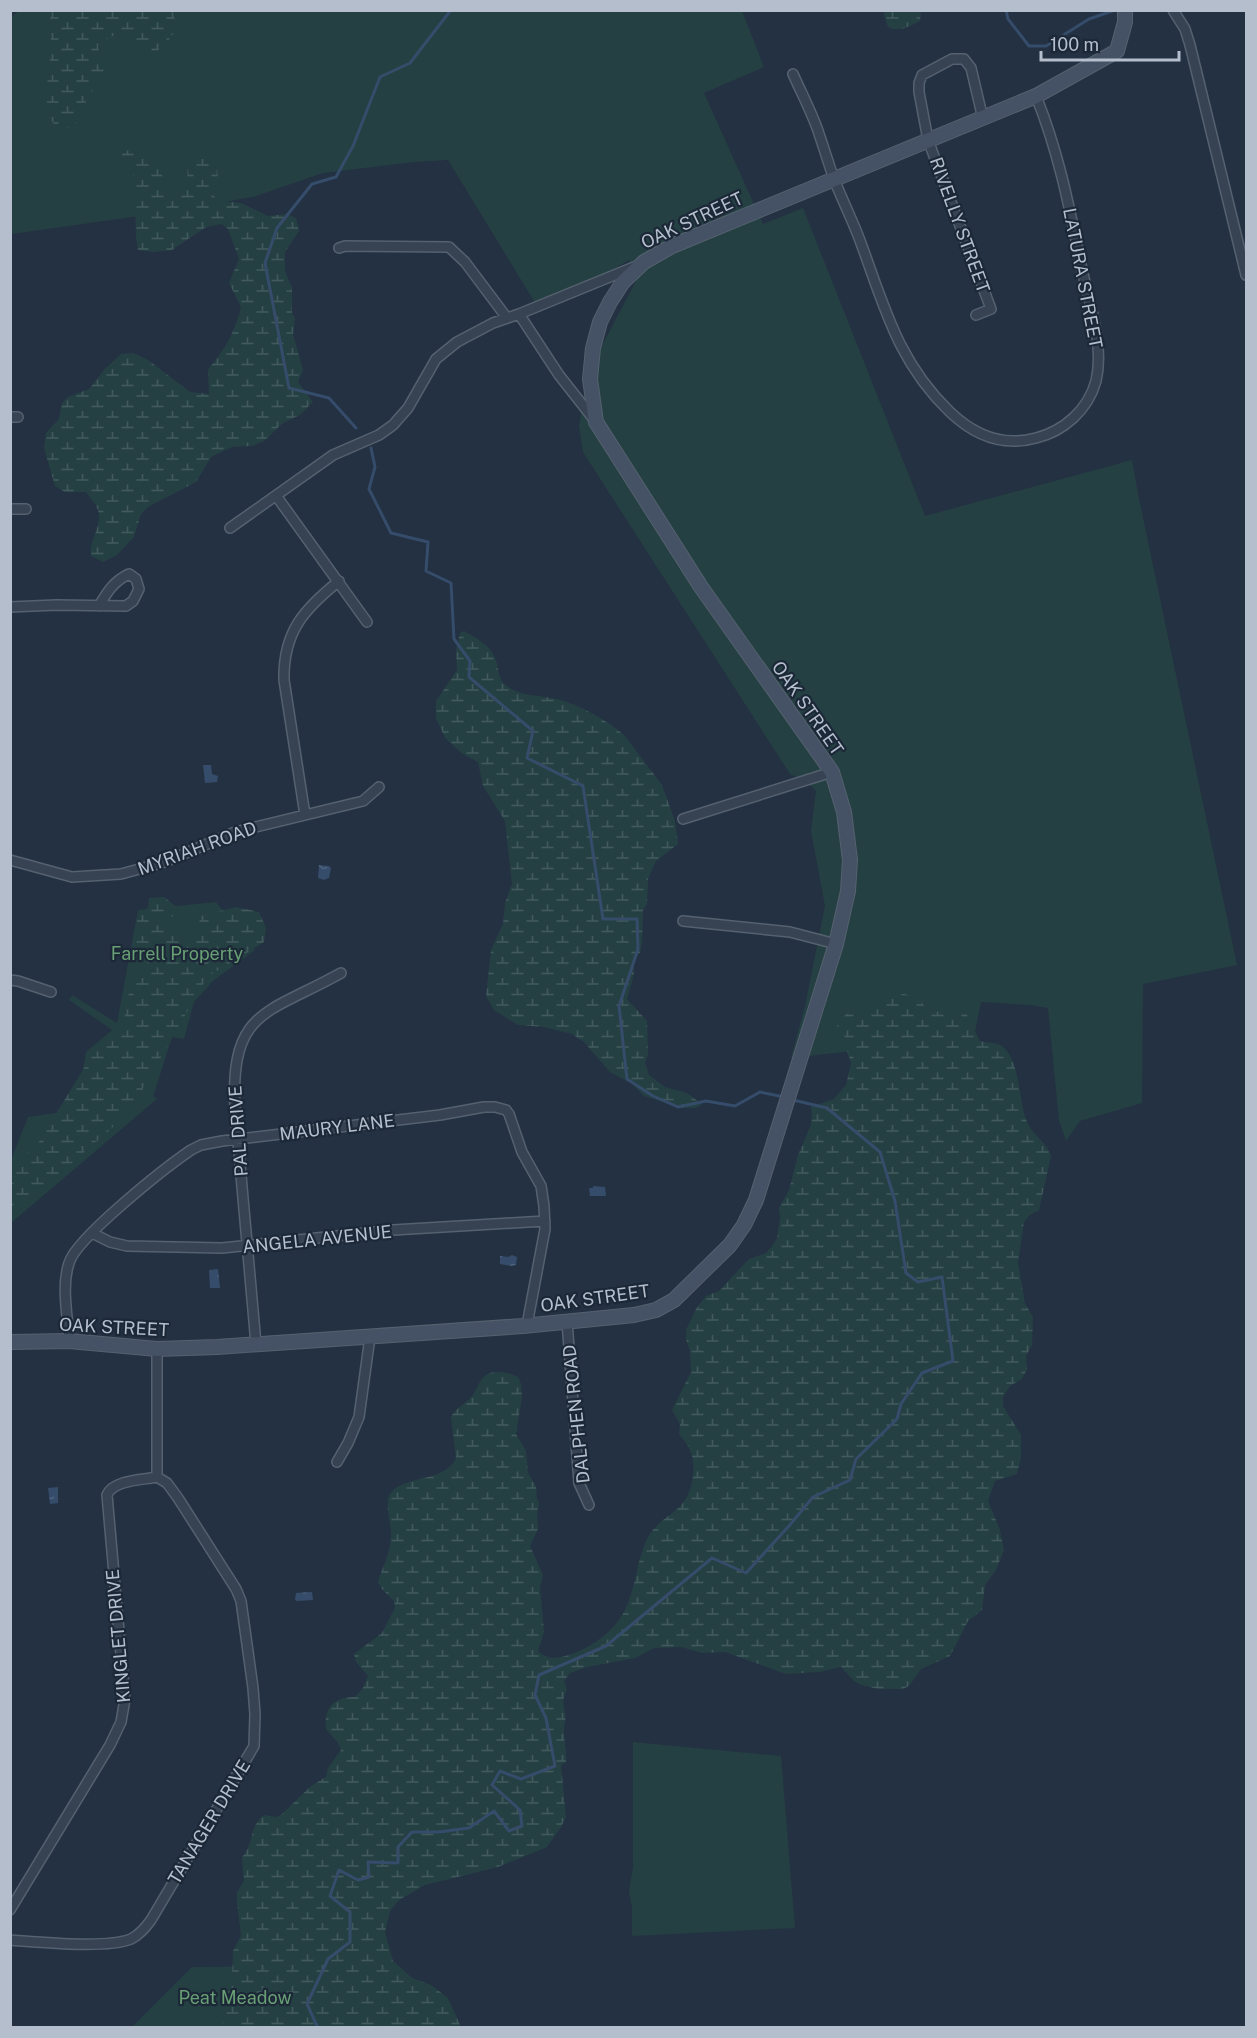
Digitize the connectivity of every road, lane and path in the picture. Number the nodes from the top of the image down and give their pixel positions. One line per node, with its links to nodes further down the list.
1 (1125, 10): 4 (street, OAK STREET)
2 (1173, 10): 9 (street)
3 (793, 74): 7 (street, LATURA STREET)
4 (1036, 96): 5 (street, OAK STREET); 7 (street, LATURA STREET)
5 (983, 119): 6 (street, OAK STREET); 6 (street, RIVELLY STREET)
6 (928, 140): 7 (street, OAK STREET); 14 (street, RIVELLY STREET)
7 (834, 179): 11 (street, OAK STREET)
8 (1246, 227): 9 (street)
9 (1236, 231): 12 (street)
10 (339, 248): 15 (street)
11 (644, 262): 13 (street); 16 (street, OAK STREET)
12 (1246, 275)
13 (519, 314): 15 (street); 16 (street)
14 (976, 315)
15 (507, 318): 17 (street)
16 (596, 422): 25 (street, OAK STREET)
17 (277, 497): 20 (street); 21 (street)
18 (10, 509): 19 (street)
19 (26, 509)
20 (230, 528)
21 (339, 581): 24 (street); 27 (street)
22 (99, 606): 23 (street)
23 (10, 608)
24 (368, 622)
25 (832, 772): 28 (street); 31 (street, OAK STREET)
26 (379, 787): 27 (street, MYRIAH ROAD)
27 (305, 815): 29 (street, MYRIAH ROAD)
28 (683, 819)
29 (10, 860)
30 (683, 921): 31 (street)
31 (836, 944): 39 (street, OAK STREET)
32 (340, 973): 35 (street, PAL DRIVE)
33 (10, 981): 34 (street)
34 (51, 992)
35 (239, 1139): 36 (street, MAURY LANE); 37 (street, MAURY LANE); 38 (street, PAL DRIVE)
36 (545, 1221): 38 (street, ANGELA AVENUE); 40 (street, MAURY LANE)
37 (92, 1233): 38 (street, ANGELA AVENUE); 42 (street, MAURY LANE)
38 (248, 1247): 44 (street, PAL DRIVE)
39 (567, 1321): 40 (street, OAK STREET); 48 (street, DALPHEN ROAD)
40 (527, 1325): 41 (street, OAK STREET)
41 (370, 1337): 44 (street, OAK STREET); 46 (street)
42 (69, 1341): 43 (street, OAK STREET); 45 (street, OAK STREET)
43 (10, 1342)
44 (256, 1344): 45 (street, OAK STREET)
45 (157, 1349): 47 (street)
46 (337, 1462)
47 (157, 1477): 49 (street, KINGLET DRIVE); 50 (street, TANAGER DRIVE)
48 (589, 1504)
49 (10, 1910)
50 (10, 1940)

